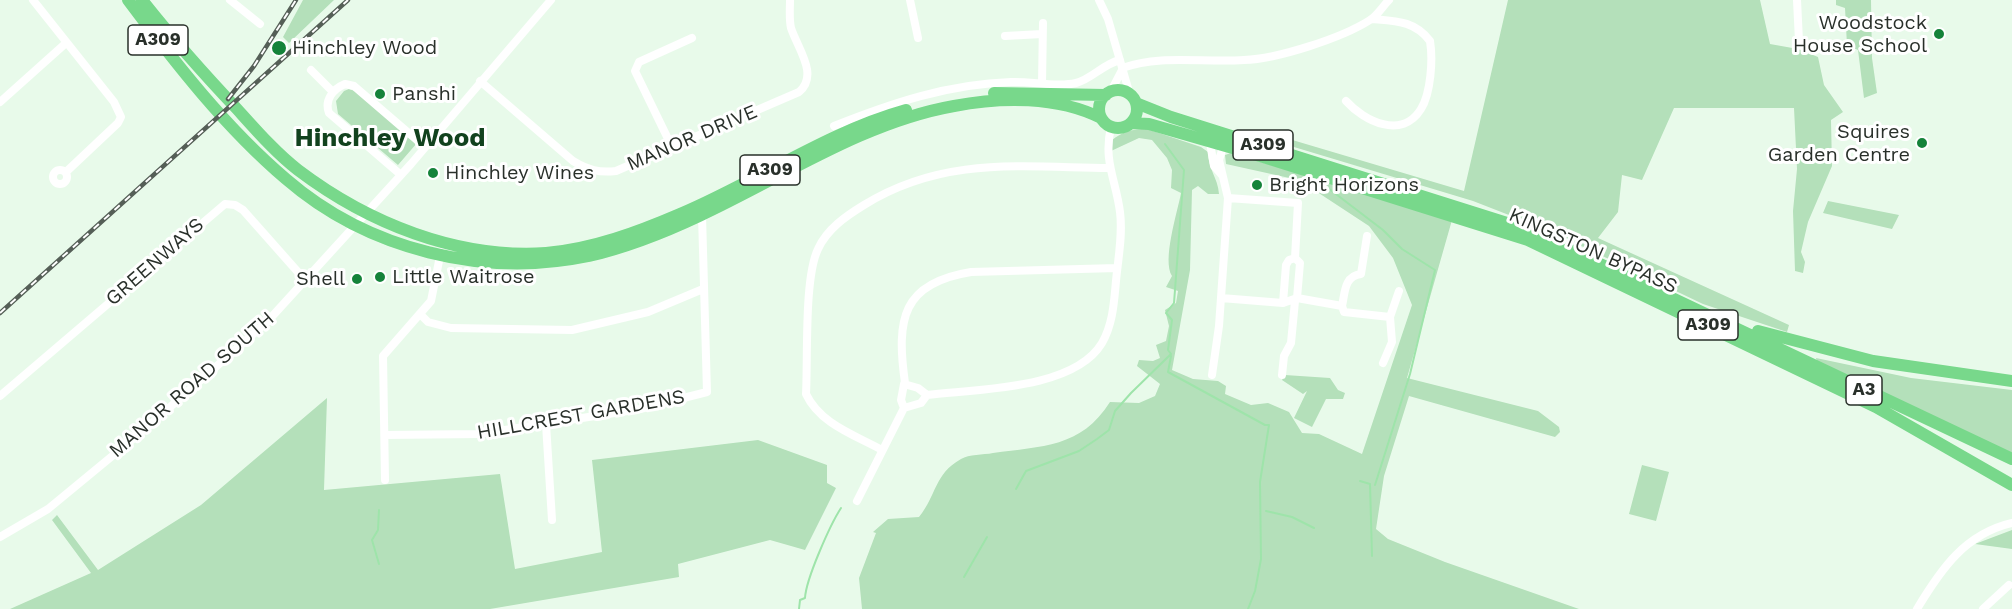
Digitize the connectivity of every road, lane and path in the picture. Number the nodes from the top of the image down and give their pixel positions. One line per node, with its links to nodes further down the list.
1 (33, 0): 19 (street)
2 (128, 0): 45 (highway, A309)
3 (142, 0): 38 (highway, A309)
4 (230, 0): 13 (street)
5 (551, 0): 22 (street, MANOR ROAD SOUTH)
6 (790, 0): 36 (street, MANOR DRIVE)
7 (910, 0): 17 (street)
8 (1099, 0): 20 (street)
9 (1389, 0): 11 (street)
10 (1797, 0): 18 (street)
11 (1373, 19): 20 (street); 27 (street)
12 (1042, 23): 14 (street)
13 (260, 24)
14 (1042, 34): 15 (street); 23 (street)
15 (1005, 36)
16 (692, 38): 36 (street)
17 (918, 38)
18 (1799, 41)
19 (66, 44): 28 (street); 39 (street)
20 (1121, 66): 23 (street); 25 (street); 26 (street)
21 (311, 70): 24 (street)
22 (480, 81): 35 (street, MANOR ROAD SOUTH); 36 (street, MANOR DRIVE)
23 (1042, 83): 32 (street)
24 (333, 92): 35 (street); 40 (street)
25 (1109, 93): 26 (highway); 29 (highway); 47 (highway, A309)
26 (1133, 99): 30 (highway, KINGSTON BYPASS / A309); 31 (highway)
27 (1346, 101)
28 (0, 102)
29 (1101, 118): 33 (highway); 44 (highway, A309)
30 (1182, 121): 34 (street); 62 (highway, KINGSTON BYPASS / A309)
31 (1131, 123): 33 (highway); 34 (highway, KINGSTON BYPASS / A309)
32 (834, 126)
33 (1111, 127): 37 (street)
34 (1217, 145): 41 (street); 41 (street); 76 (highway, KINGSTON BYPASS / A309)
35 (425, 147): 40 (street, MANOR ROAD SOUTH)
36 (672, 147)
37 (1108, 168): 52 (street); 73 (street)
38 (297, 169): 43 (highway, A309); 45 (highway)
39 (66, 172)
40 (401, 175): 43 (street, MANOR ROAD SOUTH)
41 (1225, 178): 42 (street)
42 (1228, 198): 51 (street); 56 (street)
43 (366, 212): 45 (street, MANOR ROAD SOUTH); 47 (highway, A309); 50 (highway)
44 (702, 215): 50 (highway, A309); 54 (street, HILLCREST GARDENS)
45 (355, 224): 50 (highway, A309); 53 (street, MANOR ROAD SOUTH)
46 (1367, 236): 48 (street)
47 (437, 241): 50 (street)
48 (1365, 249): 49 (street); 59 (street)
49 (1376, 250)
50 (438, 256): 60 (street)
51 (1295, 258): 57 (street); 58 (street)
52 (1117, 268): 67 (street); 68 (street)
53 (305, 280): 69 (street, GREENWAYS); 80 (street, MANOR ROAD SOUTH)
54 (703, 289): 60 (street); 71 (street, HILLCREST GARDENS)
55 (1399, 291): 61 (street)
56 (1221, 298): 58 (street); 64 (street)
57 (1296, 300): 58 (street); 59 (street); 65 (street)
58 (1283, 303)
59 (1342, 306): 61 (street)
60 (421, 315): 72 (street)
61 (1390, 317): 63 (street)
62 (1717, 318): 66 (highway, A309); 74 (highway, A3)
63 (1383, 363)
64 (1212, 375)
65 (1282, 375)
66 (2012, 379)
67 (905, 383): 68 (street); 70 (street)
68 (927, 395): 70 (street)
69 (0, 396)
70 (904, 408): 73 (street)
71 (546, 424): 72 (street, HILLCREST GARDENS); 78 (street)
72 (385, 435): 75 (street)
73 (882, 450): 77 (street)
74 (2012, 459)
75 (385, 480)
76 (2012, 485)
77 (857, 501)
78 (552, 520)
79 (2012, 522): 82 (street)
80 (0, 537)
81 (2009, 585): 83 (street)
82 (1917, 609)
83 (1983, 609)

